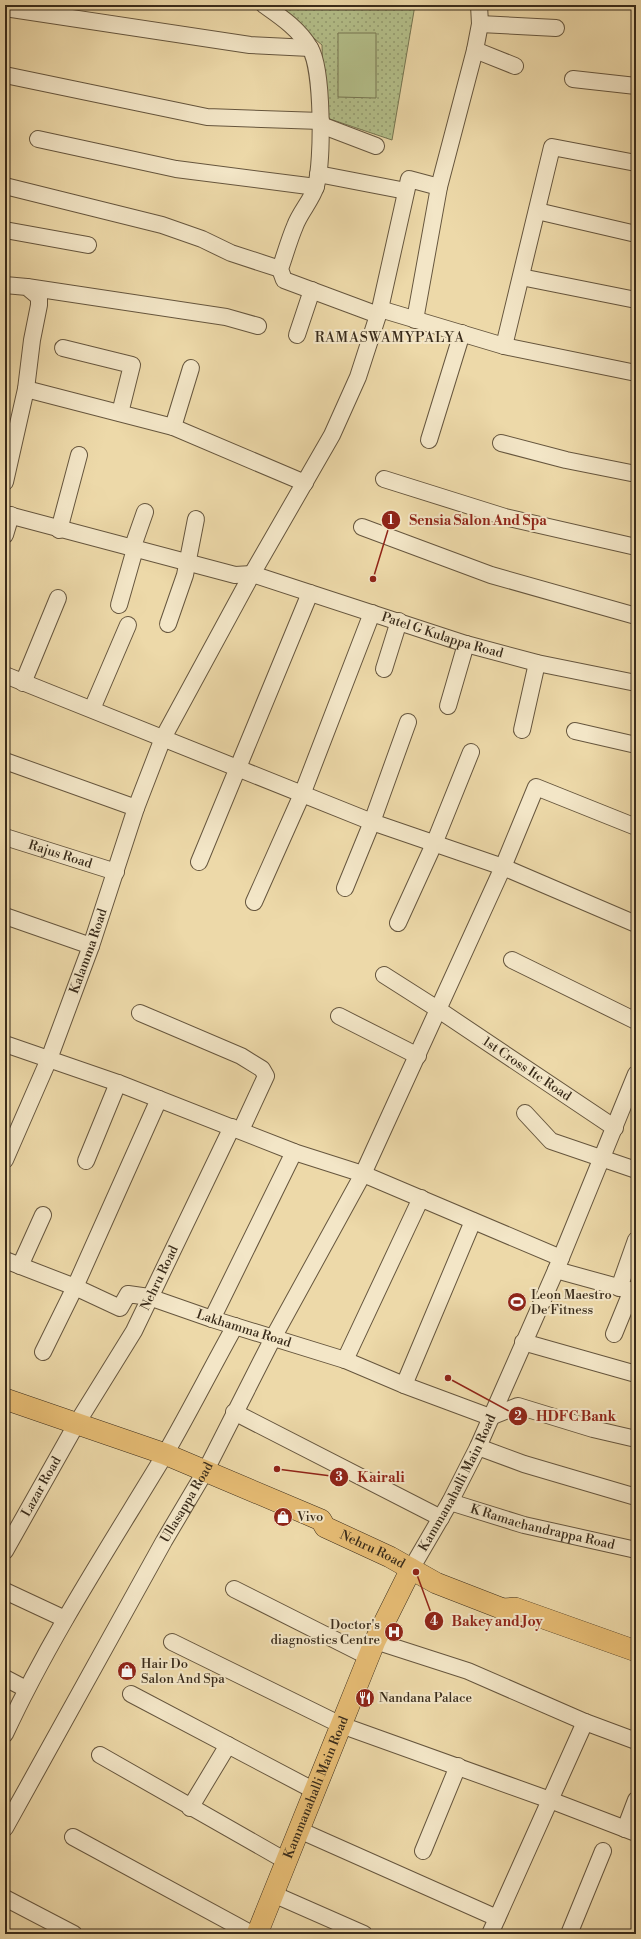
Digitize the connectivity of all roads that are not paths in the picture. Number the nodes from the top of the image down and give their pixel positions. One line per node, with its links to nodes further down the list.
1 (264, 5): 6 (street)
2 (479, 5): 4 (street)
3 (5, 8): 6 (street)
4 (480, 24): 5 (street); 7 (street)
5 (556, 28)
6 (310, 48): 12 (street)
7 (475, 50): 8 (street); 18 (street)
8 (515, 66)
9 (5, 75): 12 (street)
10 (573, 78): 11 (street)
11 (636, 86)
12 (321, 123): 14 (street); 16 (street)
13 (38, 139): 16 (street)
14 (376, 146)
15 (636, 163): 20 (street)
16 (317, 180): 19 (street); 24 (street)
17 (5, 186): 24 (street)
18 (439, 187): 19 (street); 31 (street)
19 (406, 191): 30 (street, Kalamma Road)
20 (537, 211): 22 (street); 25 (street)
21 (5, 230): 23 (street)
22 (636, 234)
23 (88, 245)
24 (280, 269): 28 (street)
25 (521, 277): 29 (street); 35 (street)
26 (5, 285): 27 (street)
27 (27, 287): 32 (street); 39 (street)
28 (312, 290): 30 (street); 34 (street)
29 (636, 300)
30 (379, 312): 31 (street); 48 (street, Kalamma Road)
31 (415, 320): 33 (street)
32 (258, 326)
33 (462, 333): 35 (street); 42 (street)
34 (297, 335)
35 (504, 346): 38 (street)
36 (63, 348): 40 (street)
37 (191, 368): 41 (street)
38 (636, 373)
39 (26, 389): 40 (street); 47 (street)
40 (120, 413): 41 (street)
41 (173, 427): 48 (street)
42 (429, 440)
43 (501, 443): 45 (street)
44 (80, 455): 53 (street)
45 (636, 474)
46 (384, 479): 55 (street)
47 (5, 482)
48 (306, 483): 58 (street, Kalamma Road)
49 (145, 512): 56 (street)
50 (8, 515): 53 (street, Patel G Kulappa Road); 54 (street)
51 (196, 519): 57 (street)
52 (362, 527): 63 (street)
53 (59, 530): 56 (street, Patel G Kulappa Road)
54 (5, 535)
55 (636, 547)
56 (134, 549): 57 (street, Patel G Kulappa Road); 61 (street)
57 (187, 562): 58 (street, Patel G Kulappa Road); 65 (street)
58 (252, 574): 59 (street, Patel G Kulappa Road); 78 (street, Kalamma Road)
59 (310, 593): 62 (street, Patel G Kulappa Road); 82 (street)
60 (58, 598): 71 (street)
61 (119, 605)
62 (372, 613): 64 (street, Patel G Kulappa Road); 83 (street)
63 (636, 616)
64 (399, 621): 67 (street, Patel G Kulappa Road); 69 (street)
65 (168, 624)
66 (128, 625): 74 (street)
67 (466, 644): 68 (street, Patel G Kulappa Road); 73 (street)
68 (537, 663): 72 (street, Patel G Kulappa Road); 76 (street)
69 (384, 669)
70 (5, 675): 71 (street)
71 (23, 683): 74 (street)
72 (636, 683)
73 (448, 706)
74 (92, 709): 78 (street)
75 (408, 722): 85 (street)
76 (522, 730)
77 (575, 730): 79 (street)
78 (163, 738): 82 (street); 84 (street, Kalamma Road)
79 (636, 745)
80 (471, 752): 88 (street)
81 (5, 761): 84 (street)
82 (239, 767): 83 (street); 89 (street)
83 (303, 792): 85 (street); 93 (street)
84 (136, 808): 91 (street, Kalamma Road)
85 (372, 822): 88 (street); 92 (street)
86 (636, 827): 90 (street, Ullasappa Road)
87 (5, 837): 91 (street, Rajus Road)
88 (434, 844): 90 (street); 95 (street)
89 (199, 862)
90 (503, 867): 96 (street); 100 (street, Ullasappa Road)
91 (116, 872): 97 (street, Kalamma Road)
92 (345, 888)
93 (254, 902)
94 (5, 916): 97 (street)
95 (398, 923)
96 (636, 924)
97 (91, 946): 106 (street, Kalamma Road)
98 (512, 960): 103 (street)
99 (384, 975): 100 (street, 1st Cross Itc Road)
100 (439, 1010): 105 (street, Ullasappa Road); 112 (street, 1st Cross Itc Road)
101 (140, 1013): 113 (street, Nehru Road)
102 (339, 1016): 105 (street)
103 (636, 1021)
104 (5, 1044): 106 (street)
105 (418, 1056): 119 (street, Ullasappa Road)
106 (49, 1059): 108 (street); 116 (street, Kalamma Road)
107 (636, 1074): 109 (street, Kammanahalli Main Road)
108 (118, 1083): 110 (street); 117 (street)
109 (632, 1095): 112 (street, Kammanahalli Main Road)
110 (159, 1099): 113 (street); 127 (street)
111 (525, 1113): 115 (street)
112 (615, 1128): 115 (street, Kammanahalli Main Road)
113 (236, 1129): 114 (street); 129 (street, Nehru Road)
114 (294, 1152): 119 (street); 130 (street)
115 (603, 1159): 118 (street); 125 (street, Kammanahalli Main Road)
116 (5, 1160)
117 (86, 1161)
118 (636, 1170)
119 (363, 1174): 120 (street); 133 (street, Ullasappa Road)
120 (421, 1198): 122 (street); 136 (street)
121 (43, 1214): 126 (street)
122 (473, 1221): 125 (street); 138 (street)
123 (636, 1240): 128 (street)
124 (5, 1260): 126 (street, Lakhamma Road)
125 (559, 1264): 128 (street); 134 (street, Kammanahalli Main Road)
126 (20, 1266): 127 (street, Lakhamma Road)
127 (75, 1287): 129 (street, Lakhamma Road); 135 (street)
128 (629, 1290): 132 (street)
129 (149, 1297): 130 (street, Lakhamma Road); 142 (street, Nehru Road)
130 (212, 1319): 131 (street, Lakhamma Road)
131 (235, 1326): 133 (street, Lakhamma Road); 145 (street)
132 (614, 1334)
133 (273, 1338): 136 (street, Lakhamma Road); 140 (street, Ullasappa Road)
134 (523, 1342): 137 (street); 141 (street, Kammanahalli Main Road)
135 (43, 1352)
136 (345, 1360): 138 (street, Lakhamma Road)
137 (636, 1374)
138 (404, 1386): 141 (street, Lakhamma Road)
139 (5, 1400): 142 (main road, Nehru Road)
140 (234, 1412): 146 (street, Ullasappa Road); 149 (street)
141 (490, 1417): 143 (street); 144 (street, Kammanahalli Main Road)
142 (77, 1423): 145 (main road, Nehru Road); 151 (street, Lazar Road)
143 (636, 1439)
144 (478, 1447): 147 (street); 148 (street, Kammanahalli Main Road)
145 (165, 1454): 146 (main road, Nehru Road); 155 (street)
146 (206, 1470): 152 (main road, Nehru Road); 173 (street, Ullasappa Road)
147 (636, 1497)
148 (450, 1502): 149 (street, Kammanahalli Main Road); 150 (street, K Ramachandrappa Road)
149 (441, 1518): 152 (street, Kammanahalli Main Road)
150 (636, 1550)
151 (5, 1551)
152 (414, 1564): 157 (main road, Kammanahalli Main Road); 158 (main road, Nehru Road)
153 (234, 1589): 157 (street)
154 (5, 1591): 155 (street)
155 (65, 1619): 160 (street)
156 (172, 1642): 163 (street)
157 (372, 1649): 162 (street); 163 (main road, Kammanahalli Main Road)
158 (636, 1650)
159 (5, 1678): 160 (street)
160 (26, 1689): 164 (street)
161 (131, 1694): 166 (street)
162 (585, 1722): 165 (street); 170 (street)
163 (341, 1724): 168 (street); 169 (main road, Kammanahalli Main Road)
164 (5, 1734)
165 (636, 1741)
166 (228, 1745): 169 (street); 172 (street)
167 (100, 1755): 172 (street)
168 (458, 1766): 170 (street); 177 (street)
169 (315, 1791): 174 (main road, Kammanahalli Main Road)
170 (550, 1800): 175 (street); 182 (street)
171 (636, 1800): 175 (street)
172 (190, 1808): 179 (street)
173 (5, 1828)
174 (299, 1830): 179 (main road, Kammanahalli Main Road); 182 (street)
175 (630, 1831)
176 (72, 1837): 184 (street)
177 (423, 1851)
178 (603, 1851): 188 (street)
179 (286, 1862): 180 (main road, Kammanahalli Main Road)
180 (273, 1894): 185 (main road, Kammanahalli Main Road); 186 (street)
181 (5, 1898): 183 (street)
182 (497, 1918): 187 (street)
183 (74, 1934)
184 (252, 1934)
185 (257, 1934)
186 (364, 1934)
187 (490, 1934)
188 (569, 1934)

